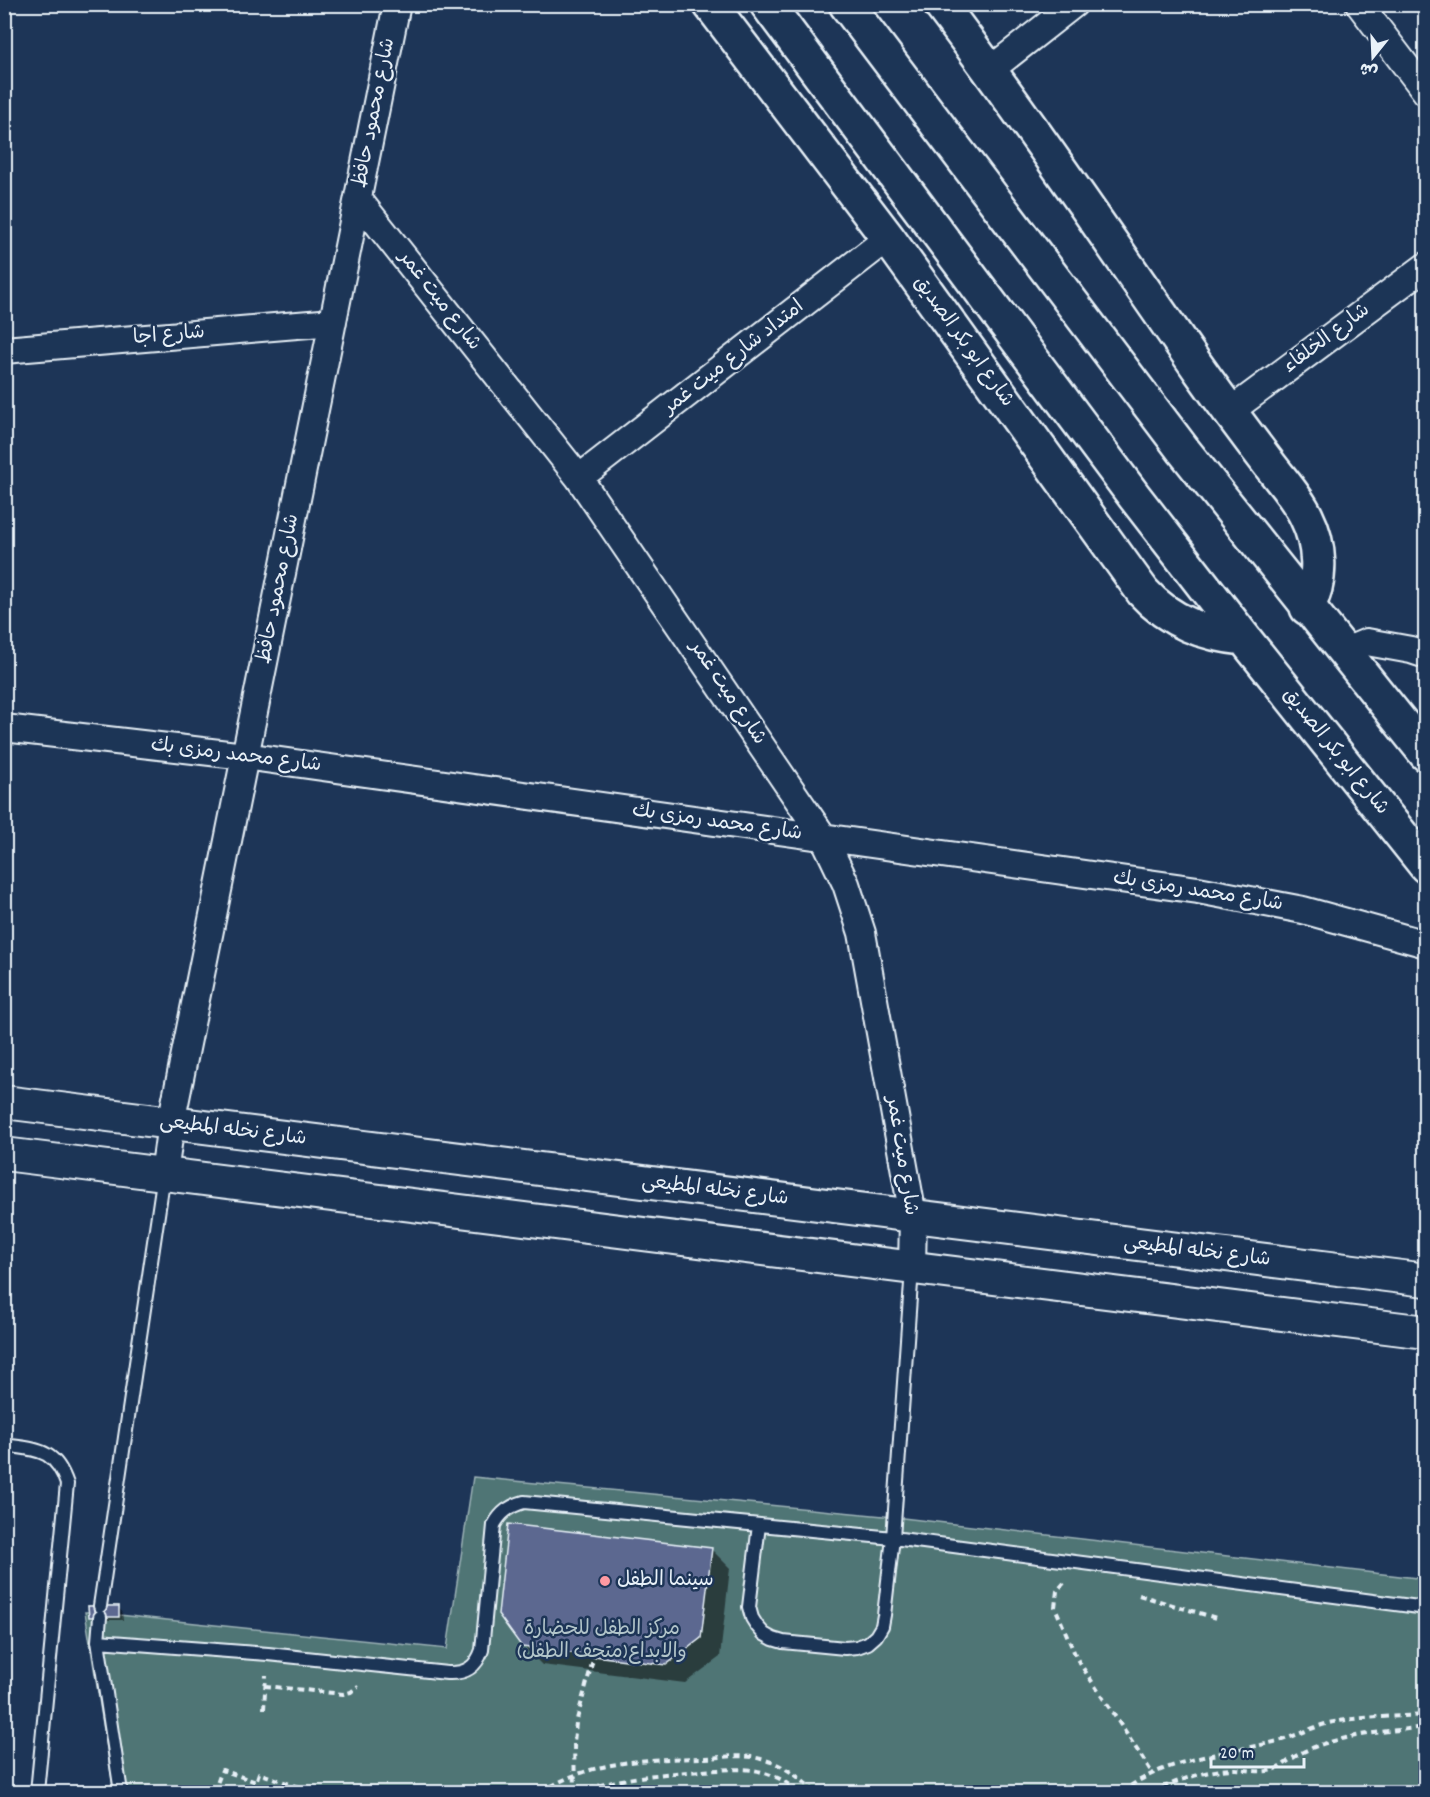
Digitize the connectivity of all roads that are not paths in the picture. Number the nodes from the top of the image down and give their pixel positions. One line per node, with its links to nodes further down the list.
1 (397, 4): 10 (street, شارع محمود حافظ)
2 (710, 4): 11 (main road, شارع ابو بكر الصديق)
3 (767, 4): 18 (main road, شارع ابو بكر الصديق)
4 (846, 4): 17 (main road)
5 (940, 4): 8 (main road)
6 (1074, 4): 8 (street)
7 (1359, 4): 9 (street)
8 (990, 70): 15 (main road)
9 (1425, 92)
10 (358, 199): 13 (street, شارع محمود حافظ); 16 (street, شارع ميت غمر)
11 (888, 238): 16 (street, امتداد شارع ميت غمر); 18 (main road, شارع ابو بكر الصديق)
12 (1425, 266): 15 (street, شارع الخلفاء)
13 (333, 322): 14 (street, شارع اجا); 23 (street, شارع محمود حافظ)
14 (4, 350)
15 (1229, 412): 17 (main road)
16 (579, 478): 24 (street, شارع ميت غمر)
17 (1307, 608): 19 (main road)
18 (1244, 638): 25 (main road, شارع ابو بكر الصديق)
19 (1343, 652): 20 (street); 22 (main road)
20 (1425, 655)
21 (4, 728): 23 (street, شارع محمد رمزى بك)
22 (1425, 754)
23 (245, 756): 24 (street, شارع محمد رمزى بك); 28 (street, شارع محمود حافظ)
24 (824, 838): 26 (street, شارع محمد رمزى بك); 31 (street, شارع ميت غمر)
25 (1425, 866)
26 (1425, 944)
27 (4, 1102): 28 (street, شارع نخله المطيعى)
28 (171, 1123): 30 (street, شارع محمود حافظ); 31 (street, شارع نخله المطيعى)
29 (4, 1154): 30 (street)
30 (164, 1174): 32 (street); 39 (lane)
31 (913, 1216): 32 (street, شارع ميت غمر); 33 (street, شارع نخله المطيعى)
32 (912, 1268): 34 (street); 37 (lane)
33 (1425, 1280)
34 (1425, 1332)
35 (4, 1445): 40 (lane)
36 (759, 1525): 37 (lane); 37 (lane); 39 (lane)
37 (893, 1538): 38 (lane)
38 (1425, 1608)
39 (98, 1641): 41 (lane)
40 (37, 1792)
41 (121, 1792)

